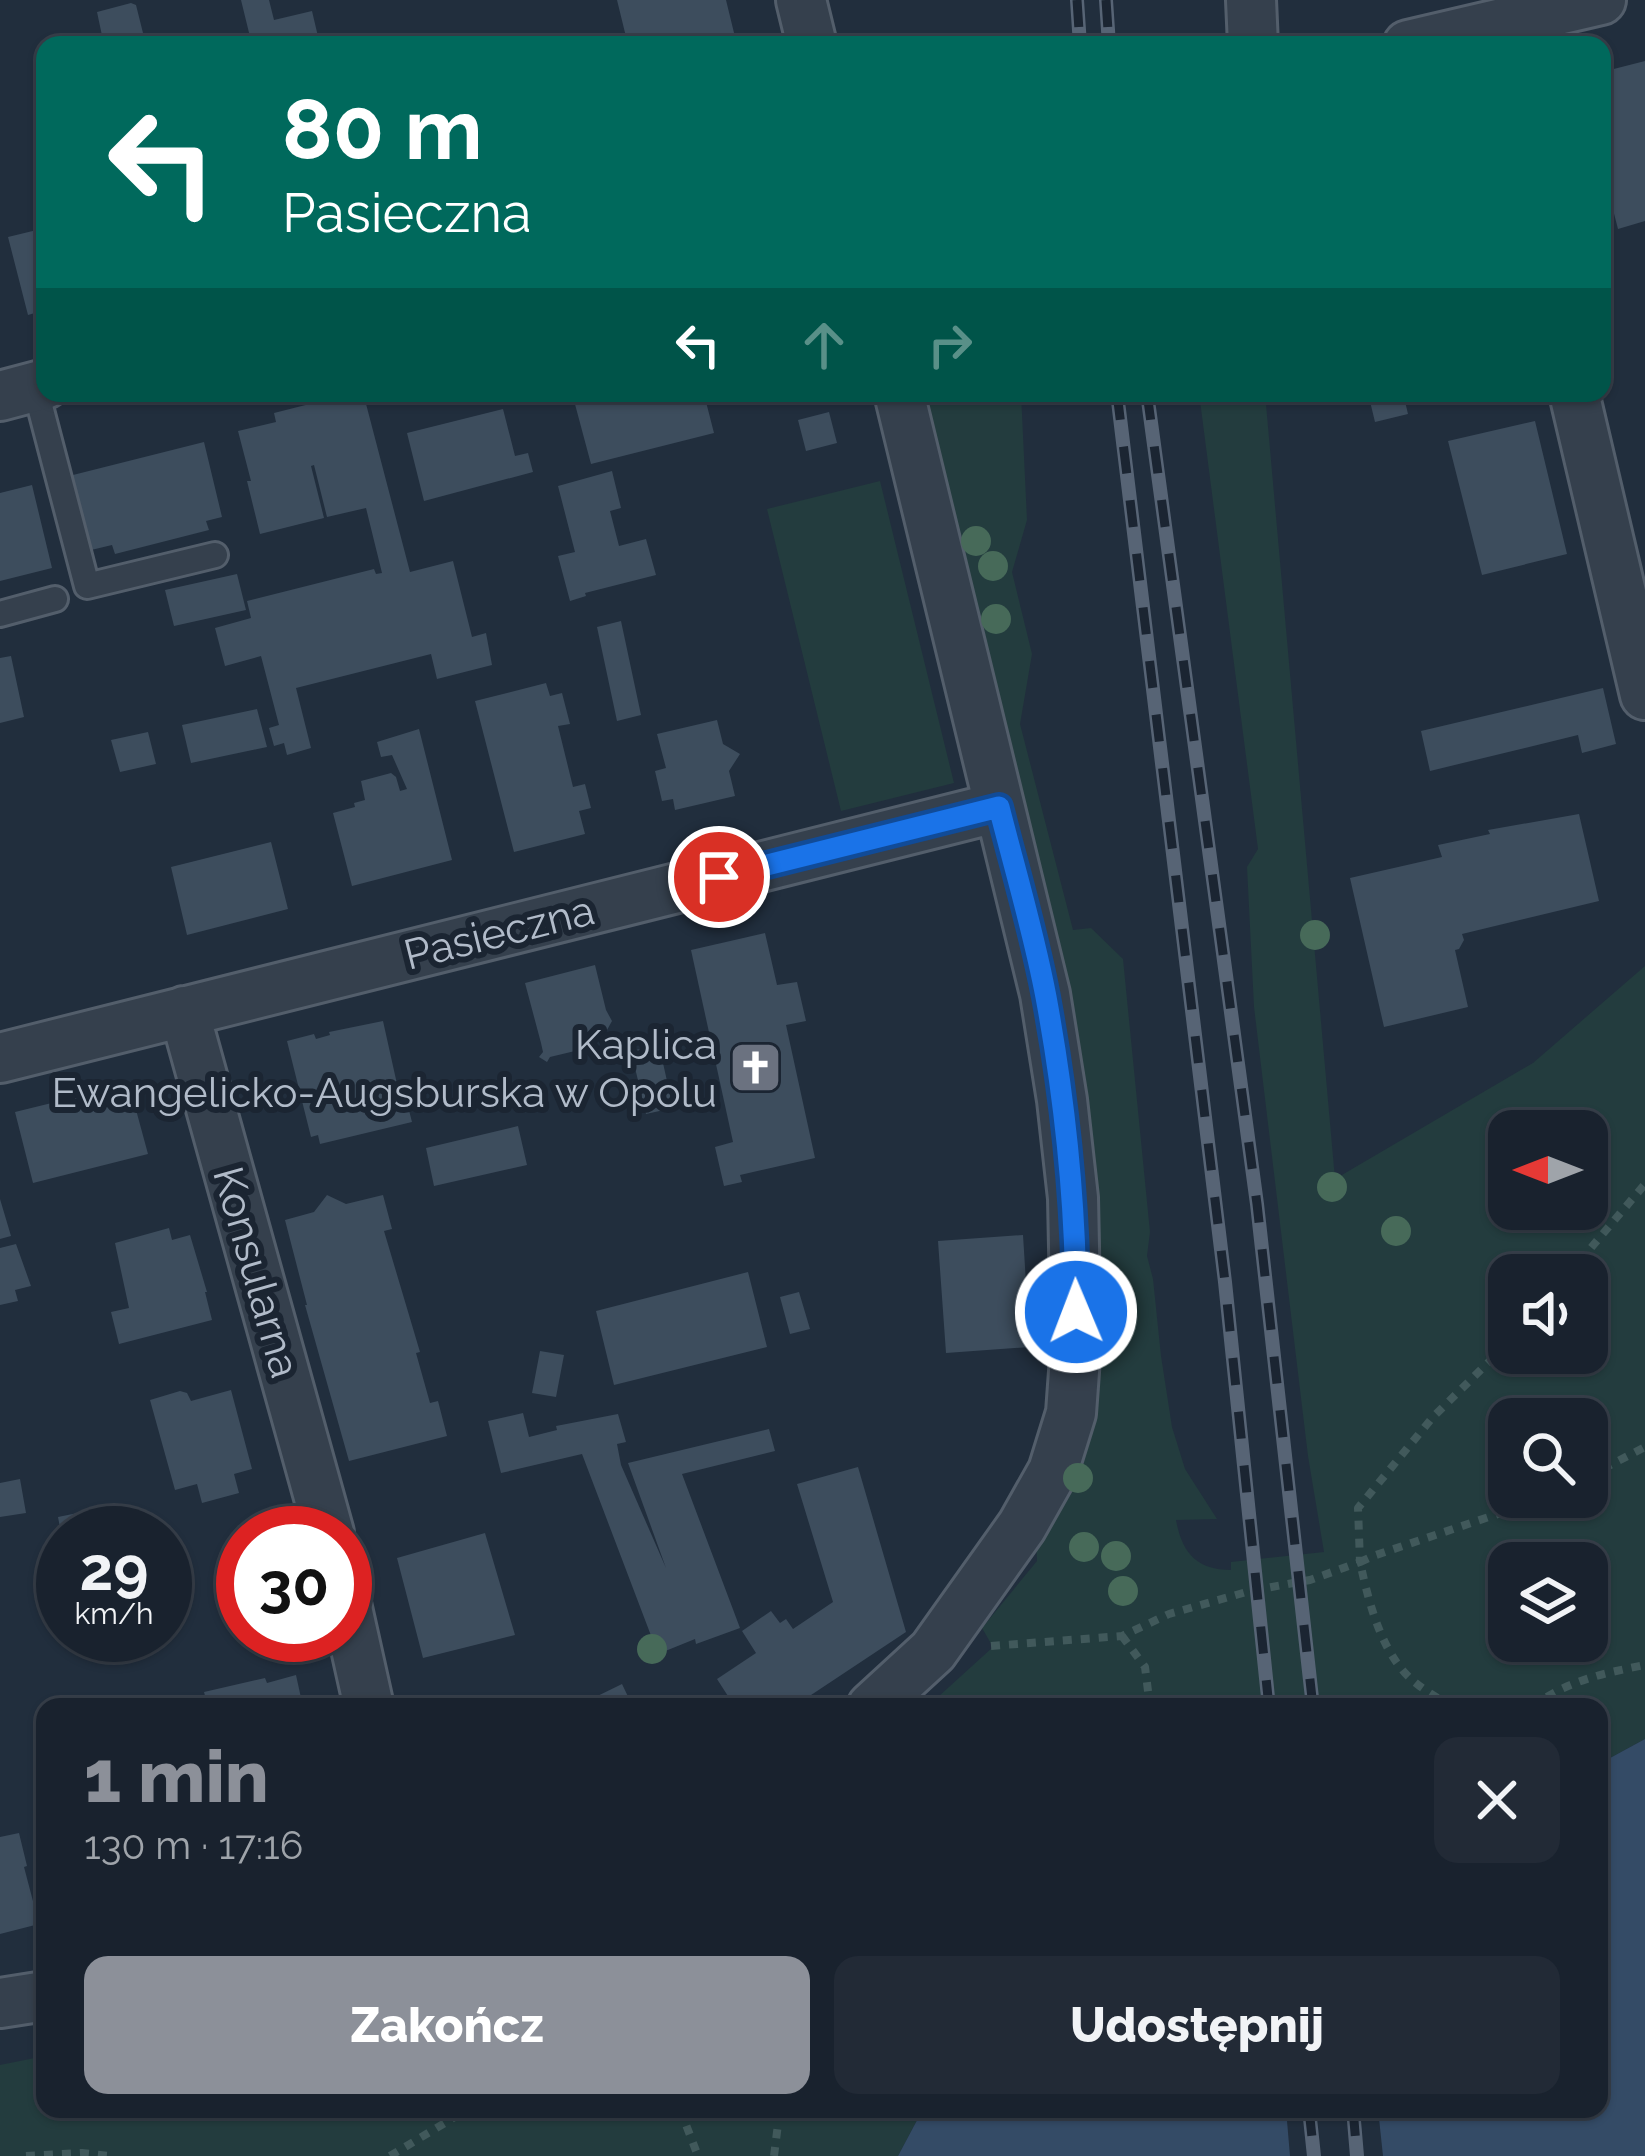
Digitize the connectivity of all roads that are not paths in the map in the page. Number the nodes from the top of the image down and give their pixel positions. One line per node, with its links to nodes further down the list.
1 (801, 0): 4 (street)
2 (1251, 0): 5 (street)
3 (1601, 0): 6 (street)
4 (810, 36)
5 (1253, 36)
6 (1492, 36)
7 (27, 389): 10 (lane)
8 (901, 402): 14 (street)
9 (1576, 402): 13 (street)
10 (215, 555)
11 (56, 599): 12 (lane)
12 (0, 614)
13 (1645, 695)
14 (999, 807): 15 (street, Pasieczna); 20 (street)
15 (184, 1011): 16 (street, Pasieczna); 17 (street, Konsularna)
16 (0, 1058)
17 (322, 1506)
18 (359, 1662): 19 (street)
19 (367, 1698)
20 (882, 1698)
21 (36, 1997): 22 (street)
22 (0, 2003)

